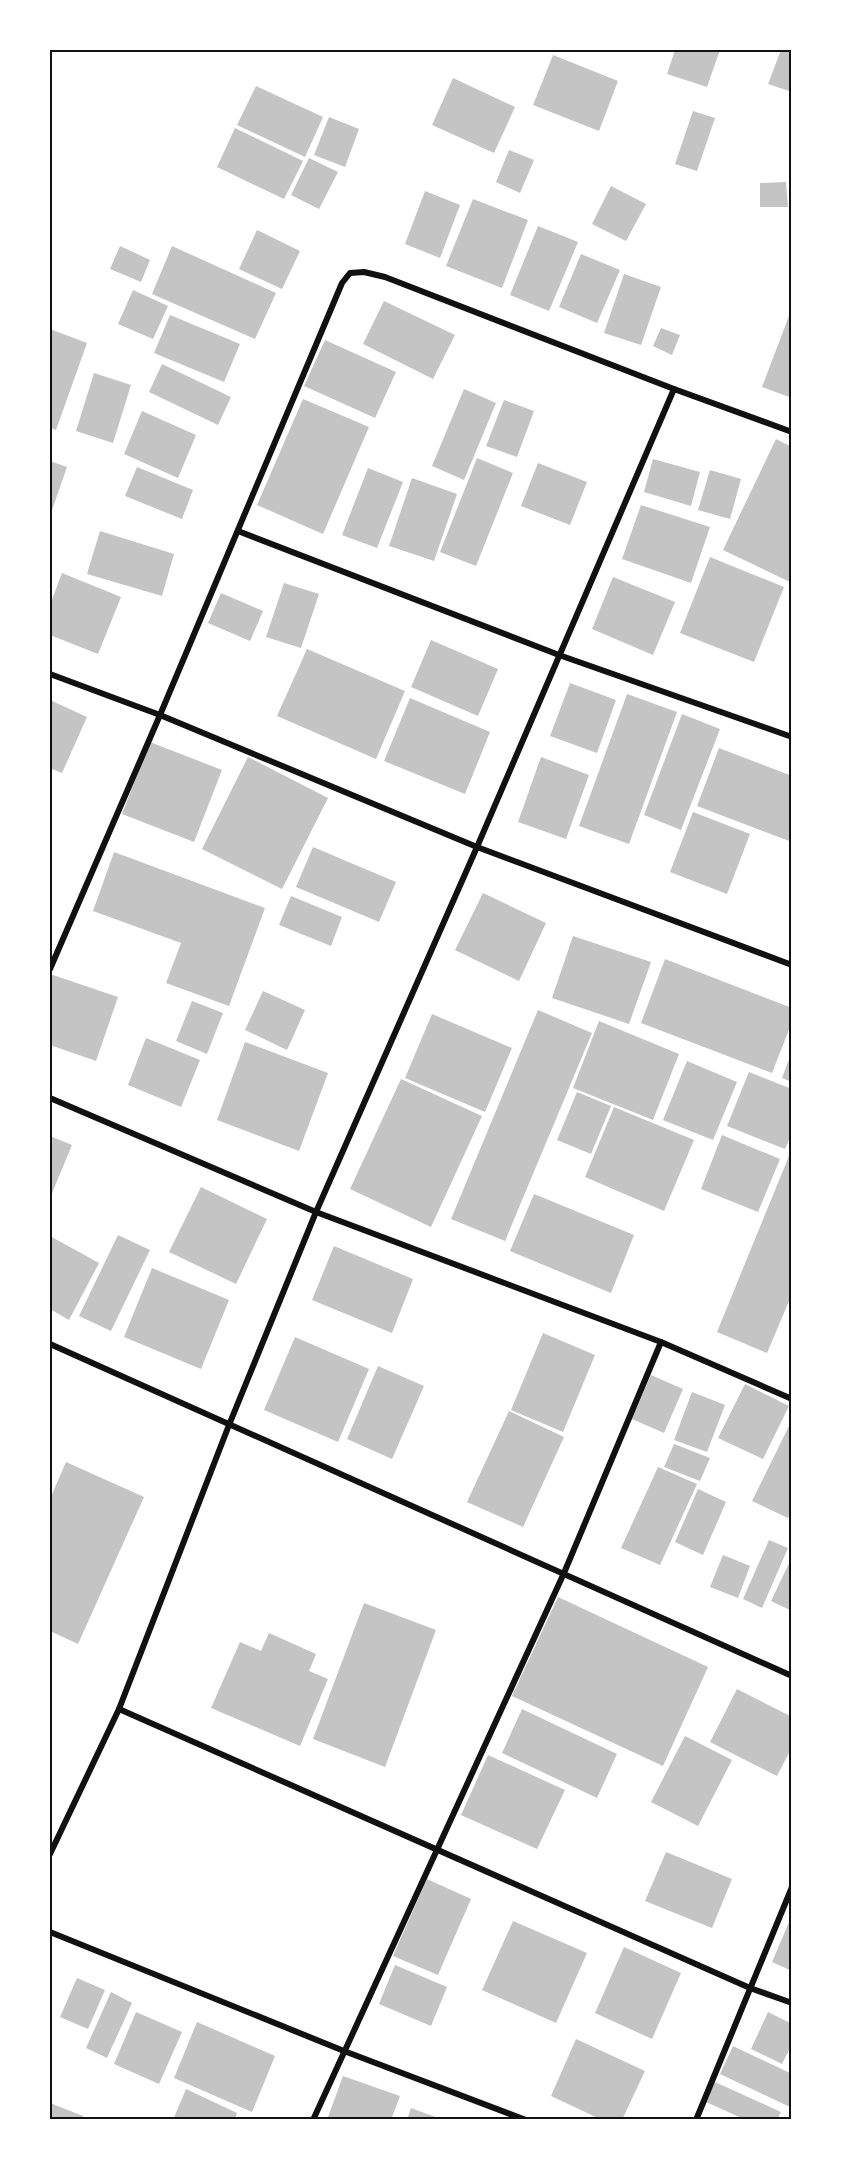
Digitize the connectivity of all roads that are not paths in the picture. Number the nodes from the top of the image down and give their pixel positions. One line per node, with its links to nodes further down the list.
1 (674, 389): 2 (street); 3 (street); 4 (street)
2 (792, 432)
3 (238, 531): 4 (street); 6 (street)
4 (559, 655): 7 (street); 8 (street)
5 (50, 674): 6 (street)
6 (160, 715): 8 (street); 10 (street)
7 (792, 737)
8 (477, 847): 9 (street); 12 (street)
9 (792, 965)
10 (50, 969)
11 (50, 1098): 12 (street)
12 (316, 1212): 13 (street); 16 (street)
13 (661, 1342): 15 (street); 17 (street)
14 (50, 1344): 16 (street)
15 (792, 1399)
16 (229, 1425): 17 (street); 19 (street)
17 (564, 1574): 18 (street); 20 (street)
18 (792, 1676)
19 (119, 1709): 20 (street); 21 (street)
20 (436, 1850): 24 (street); 26 (street)
21 (50, 1854)
22 (792, 1887): 24 (street)
23 (50, 1932): 26 (street)
24 (750, 1988): 25 (street); 29 (street)
25 (792, 2003)
26 (344, 2051): 27 (street); 28 (street)
27 (313, 2120)
28 (526, 2120)
29 (696, 2120)

